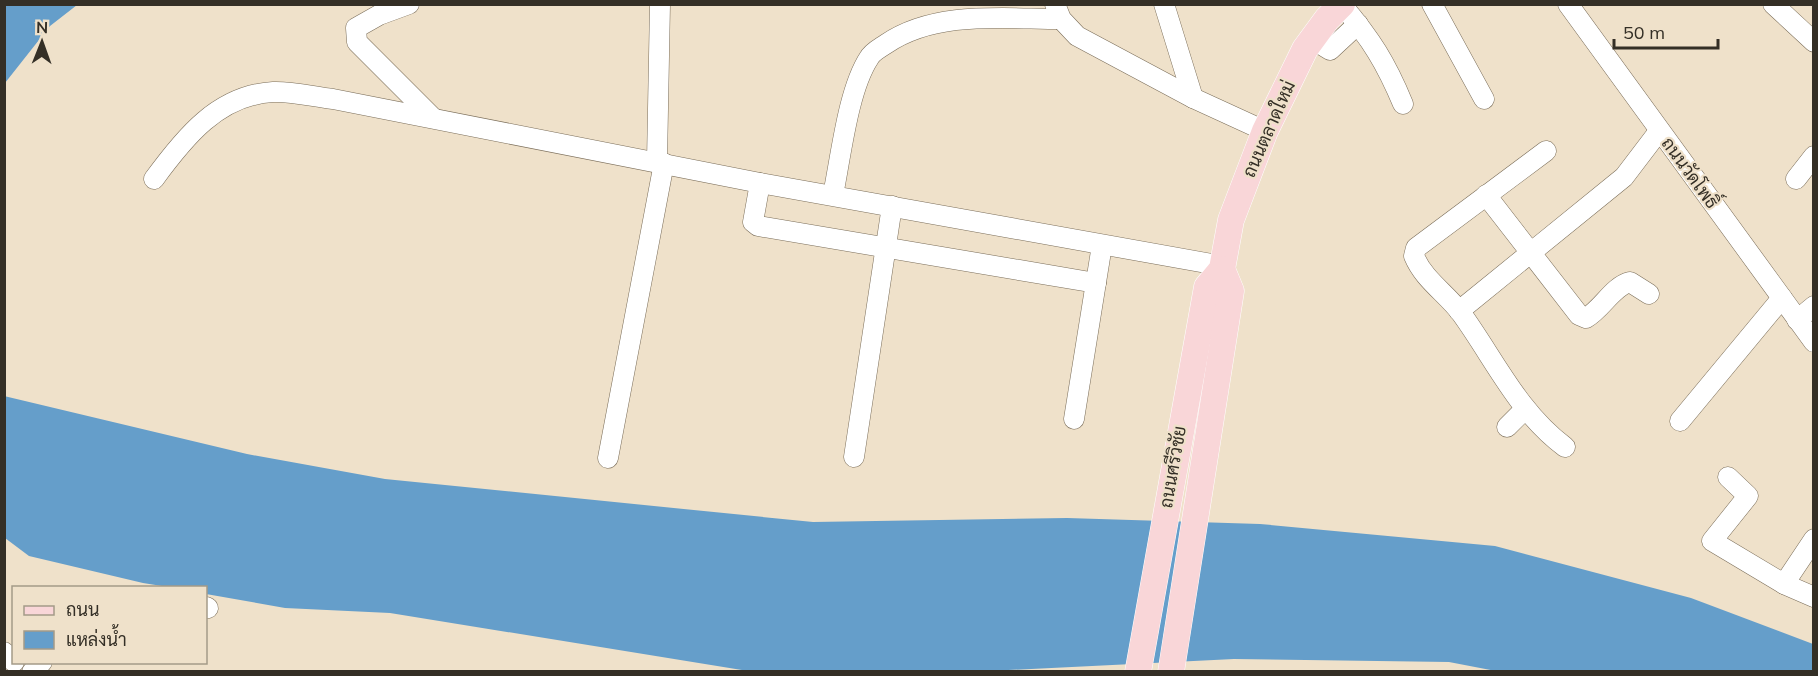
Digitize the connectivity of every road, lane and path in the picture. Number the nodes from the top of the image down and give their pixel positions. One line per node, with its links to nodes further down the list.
1 (409, 4): 14 (street)
2 (660, 4): 19 (street)
3 (1164, 4): 11 (street)
4 (1432, 4): 12 (street)
5 (1568, 4): 16 (street, ถนนวัดโพธิ์)
6 (1773, 4): 10 (street)
7 (1058, 12): 11 (street); 23 (street)
8 (1329, 14): 9 (street); 9 (street); 15 (main road, ถนนตลาดใหม่)
9 (1358, 24): 13 (street)
10 (1814, 42)
11 (1193, 99): 15 (street)
12 (1484, 99)
13 (1403, 104)
14 (433, 118): 19 (street); 20 (street)
15 (1265, 131): 29 (main road, ถนนตลาดใหม่)
16 (1659, 131): 28 (street); 32 (street, ถนนวัดโพธิ์)
17 (1546, 151): 24 (street)
18 (1814, 156): 21 (street)
19 (660, 162): 22 (street); 43 (street)
20 (154, 179)
21 (1796, 179)
22 (760, 183): 23 (street); 27 (street)
23 (833, 195): 25 (street)
24 (1486, 195): 28 (street); 34 (street)
25 (892, 206): 26 (street); 27 (street)
26 (1102, 245): 29 (street); 30 (street)
27 (885, 249): 30 (street); 42 (street)
28 (1531, 253): 31 (street); 34 (street)
29 (1222, 267): 48 (main road, ถนนศรีวิชัย); 49 (main road, ถนนศรีวิชัย)
30 (1096, 283): 38 (street)
31 (1650, 294)
32 (1782, 298): 35 (street, ถนนวัดโพธิ์); 39 (street)
33 (1814, 306): 35 (street)
34 (1459, 311): 37 (street)
35 (1797, 320): 36 (street, ถนนวัดโพธิ์)
36 (1814, 342)
37 (1525, 409): 40 (street); 41 (street)
38 (1074, 419)
39 (1680, 420)
40 (1508, 427)
41 (1565, 447)
42 (854, 457)
43 (608, 458)
44 (1728, 477): 46 (street)
45 (1814, 539): 46 (street)
46 (1784, 584): 47 (street)
47 (1814, 597)
48 (1138, 672)
49 (1172, 672)

